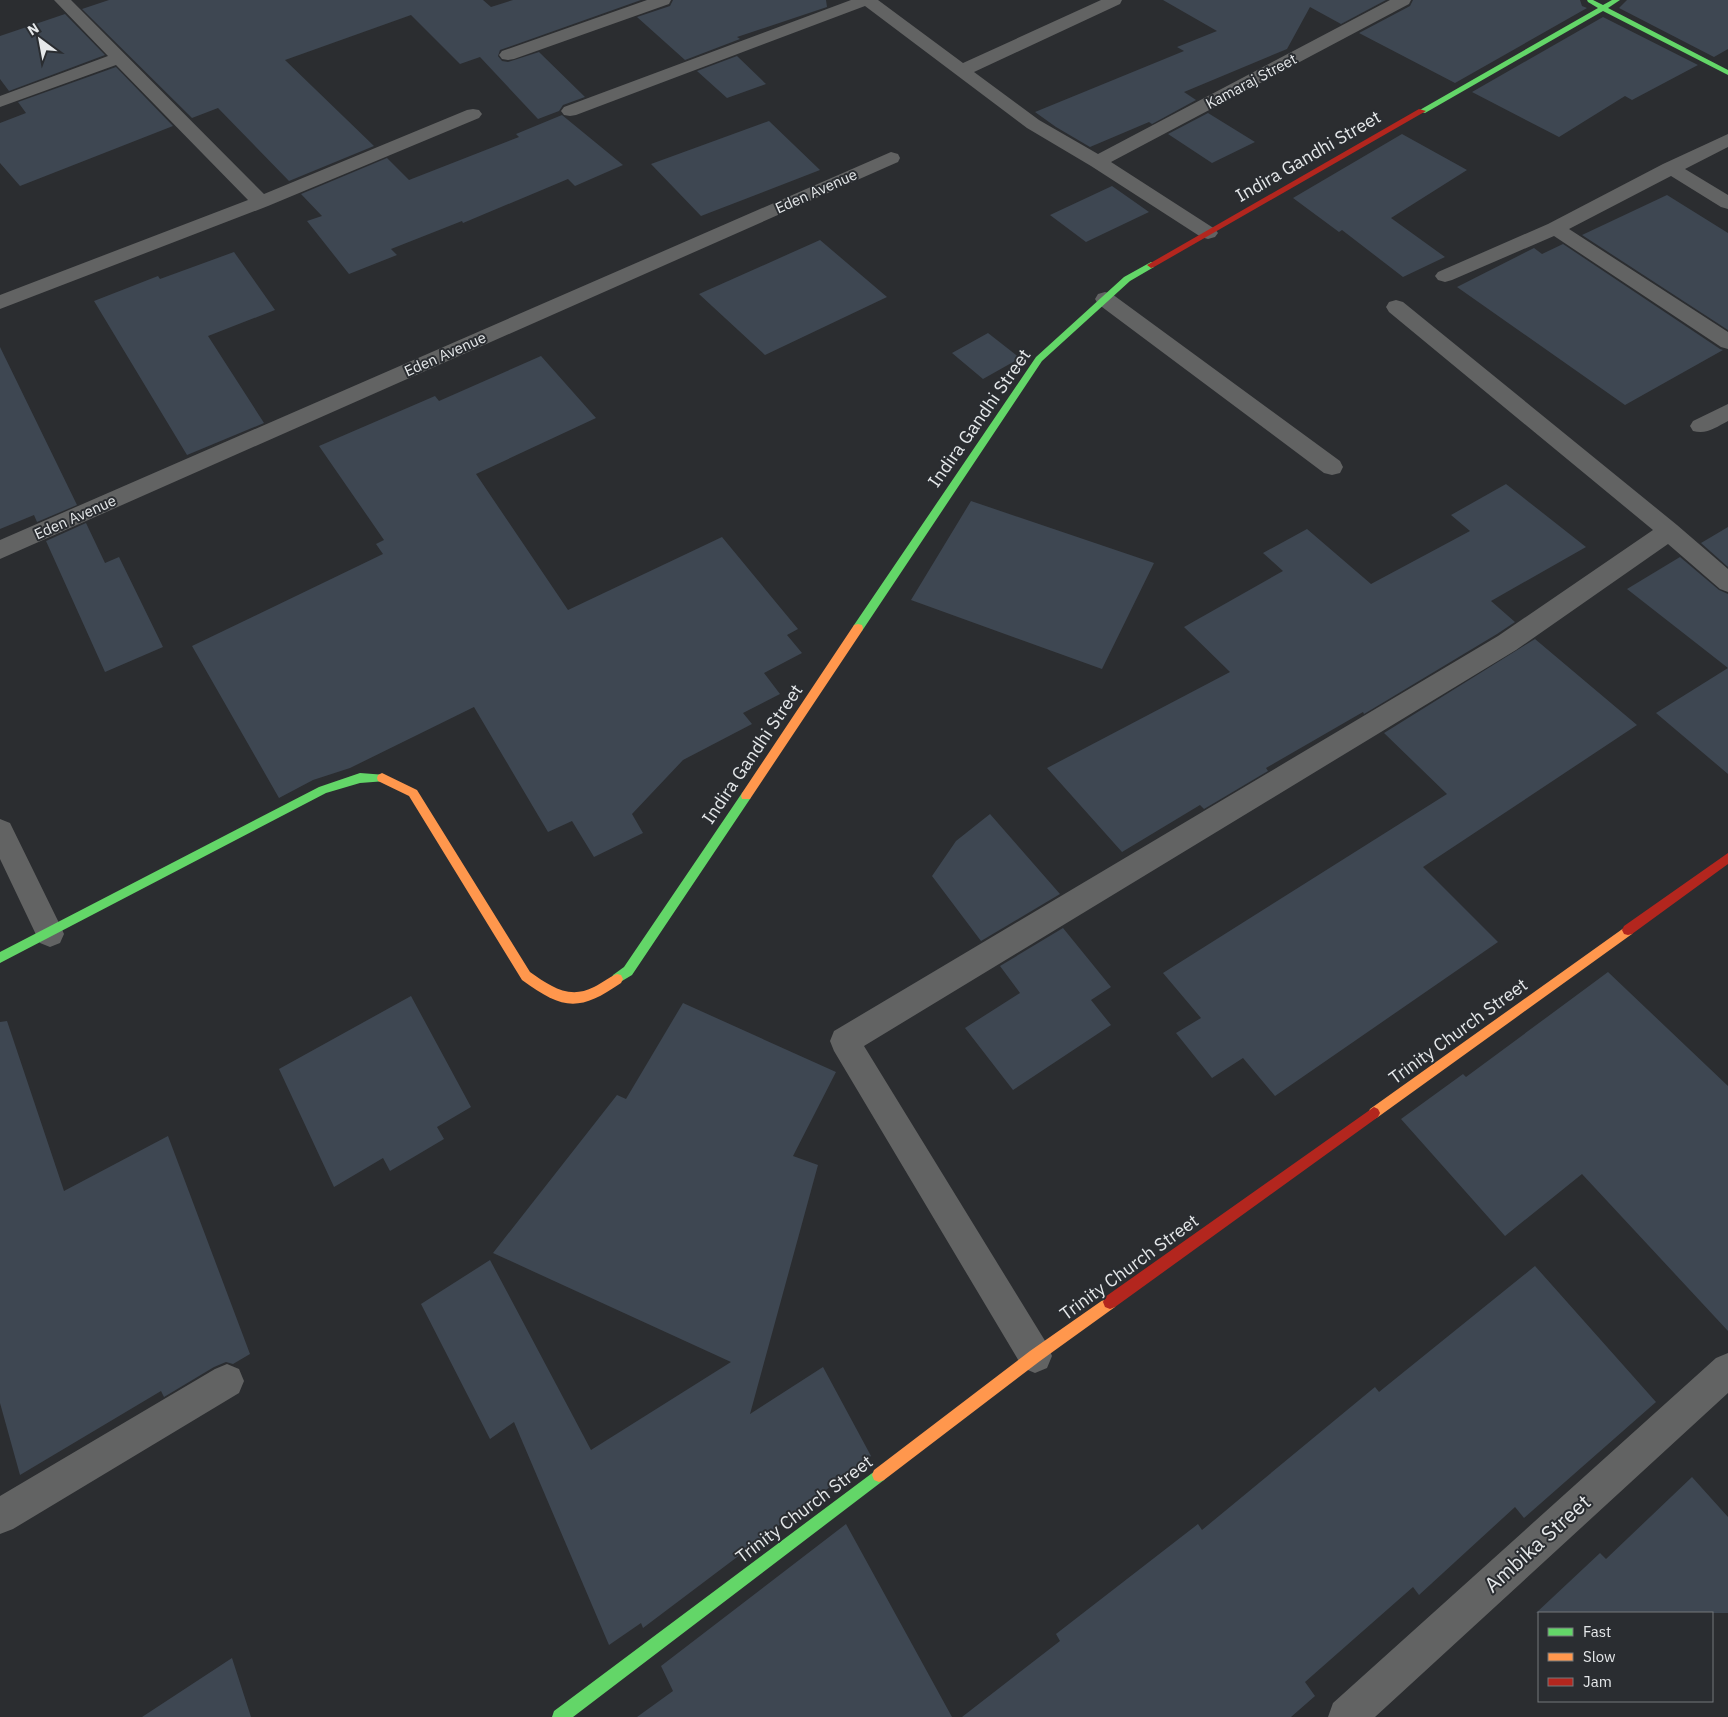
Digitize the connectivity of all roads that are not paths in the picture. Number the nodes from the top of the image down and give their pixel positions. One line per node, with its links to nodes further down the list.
1 (62, 0): 10 (street)
2 (663, 0): 9 (street)
3 (866, 0): 11 (street); 14 (street)
4 (1114, 0): 11 (street)
5 (1404, 0): 18 (street, Kamaraj Street)
6 (1589, 0): 8 (street)
7 (1617, 0): 8 (street, Indira Gandhi Street)
8 (1603, 7): 12 (street); 23 (street, Indira Gandhi Street)
9 (508, 55)
10 (120, 58): 13 (street); 20 (street)
11 (963, 70): 18 (street)
12 (1728, 73)
13 (0, 102)
14 (570, 111)
15 (472, 114): 20 (street)
16 (1728, 140): 19 (street)
17 (890, 158): 33 (street, Eden Avenue)
18 (1098, 162): 23 (street)
19 (1670, 168): 21 (street); 22 (street)
20 (261, 202): 26 (street)
21 (1728, 204)
22 (1555, 228): 24 (street); 28 (street)
23 (1208, 233): 25 (street, Indira Gandhi Street)
24 (1446, 276)
25 (1105, 299): 31 (street); 37 (street, Indira Gandhi Street)
26 (0, 302)
27 (1396, 307): 32 (street)
28 (1728, 342)
29 (1728, 412): 30 (street)
30 (1701, 426)
31 (1332, 467)
32 (1669, 531): 34 (street); 39 (street)
33 (0, 550)
34 (1728, 582)
35 (0, 832): 37 (street)
36 (1728, 858): 39 (street, Trinity Church Street)
37 (50, 934): 38 (street)
38 (0, 958)
39 (1035, 1356): 43 (street, Trinity Church Street)
40 (1728, 1370): 44 (street, Ambika Street)
41 (227, 1381): 42 (street)
42 (0, 1516)
43 (560, 1717)
44 (1347, 1717)

